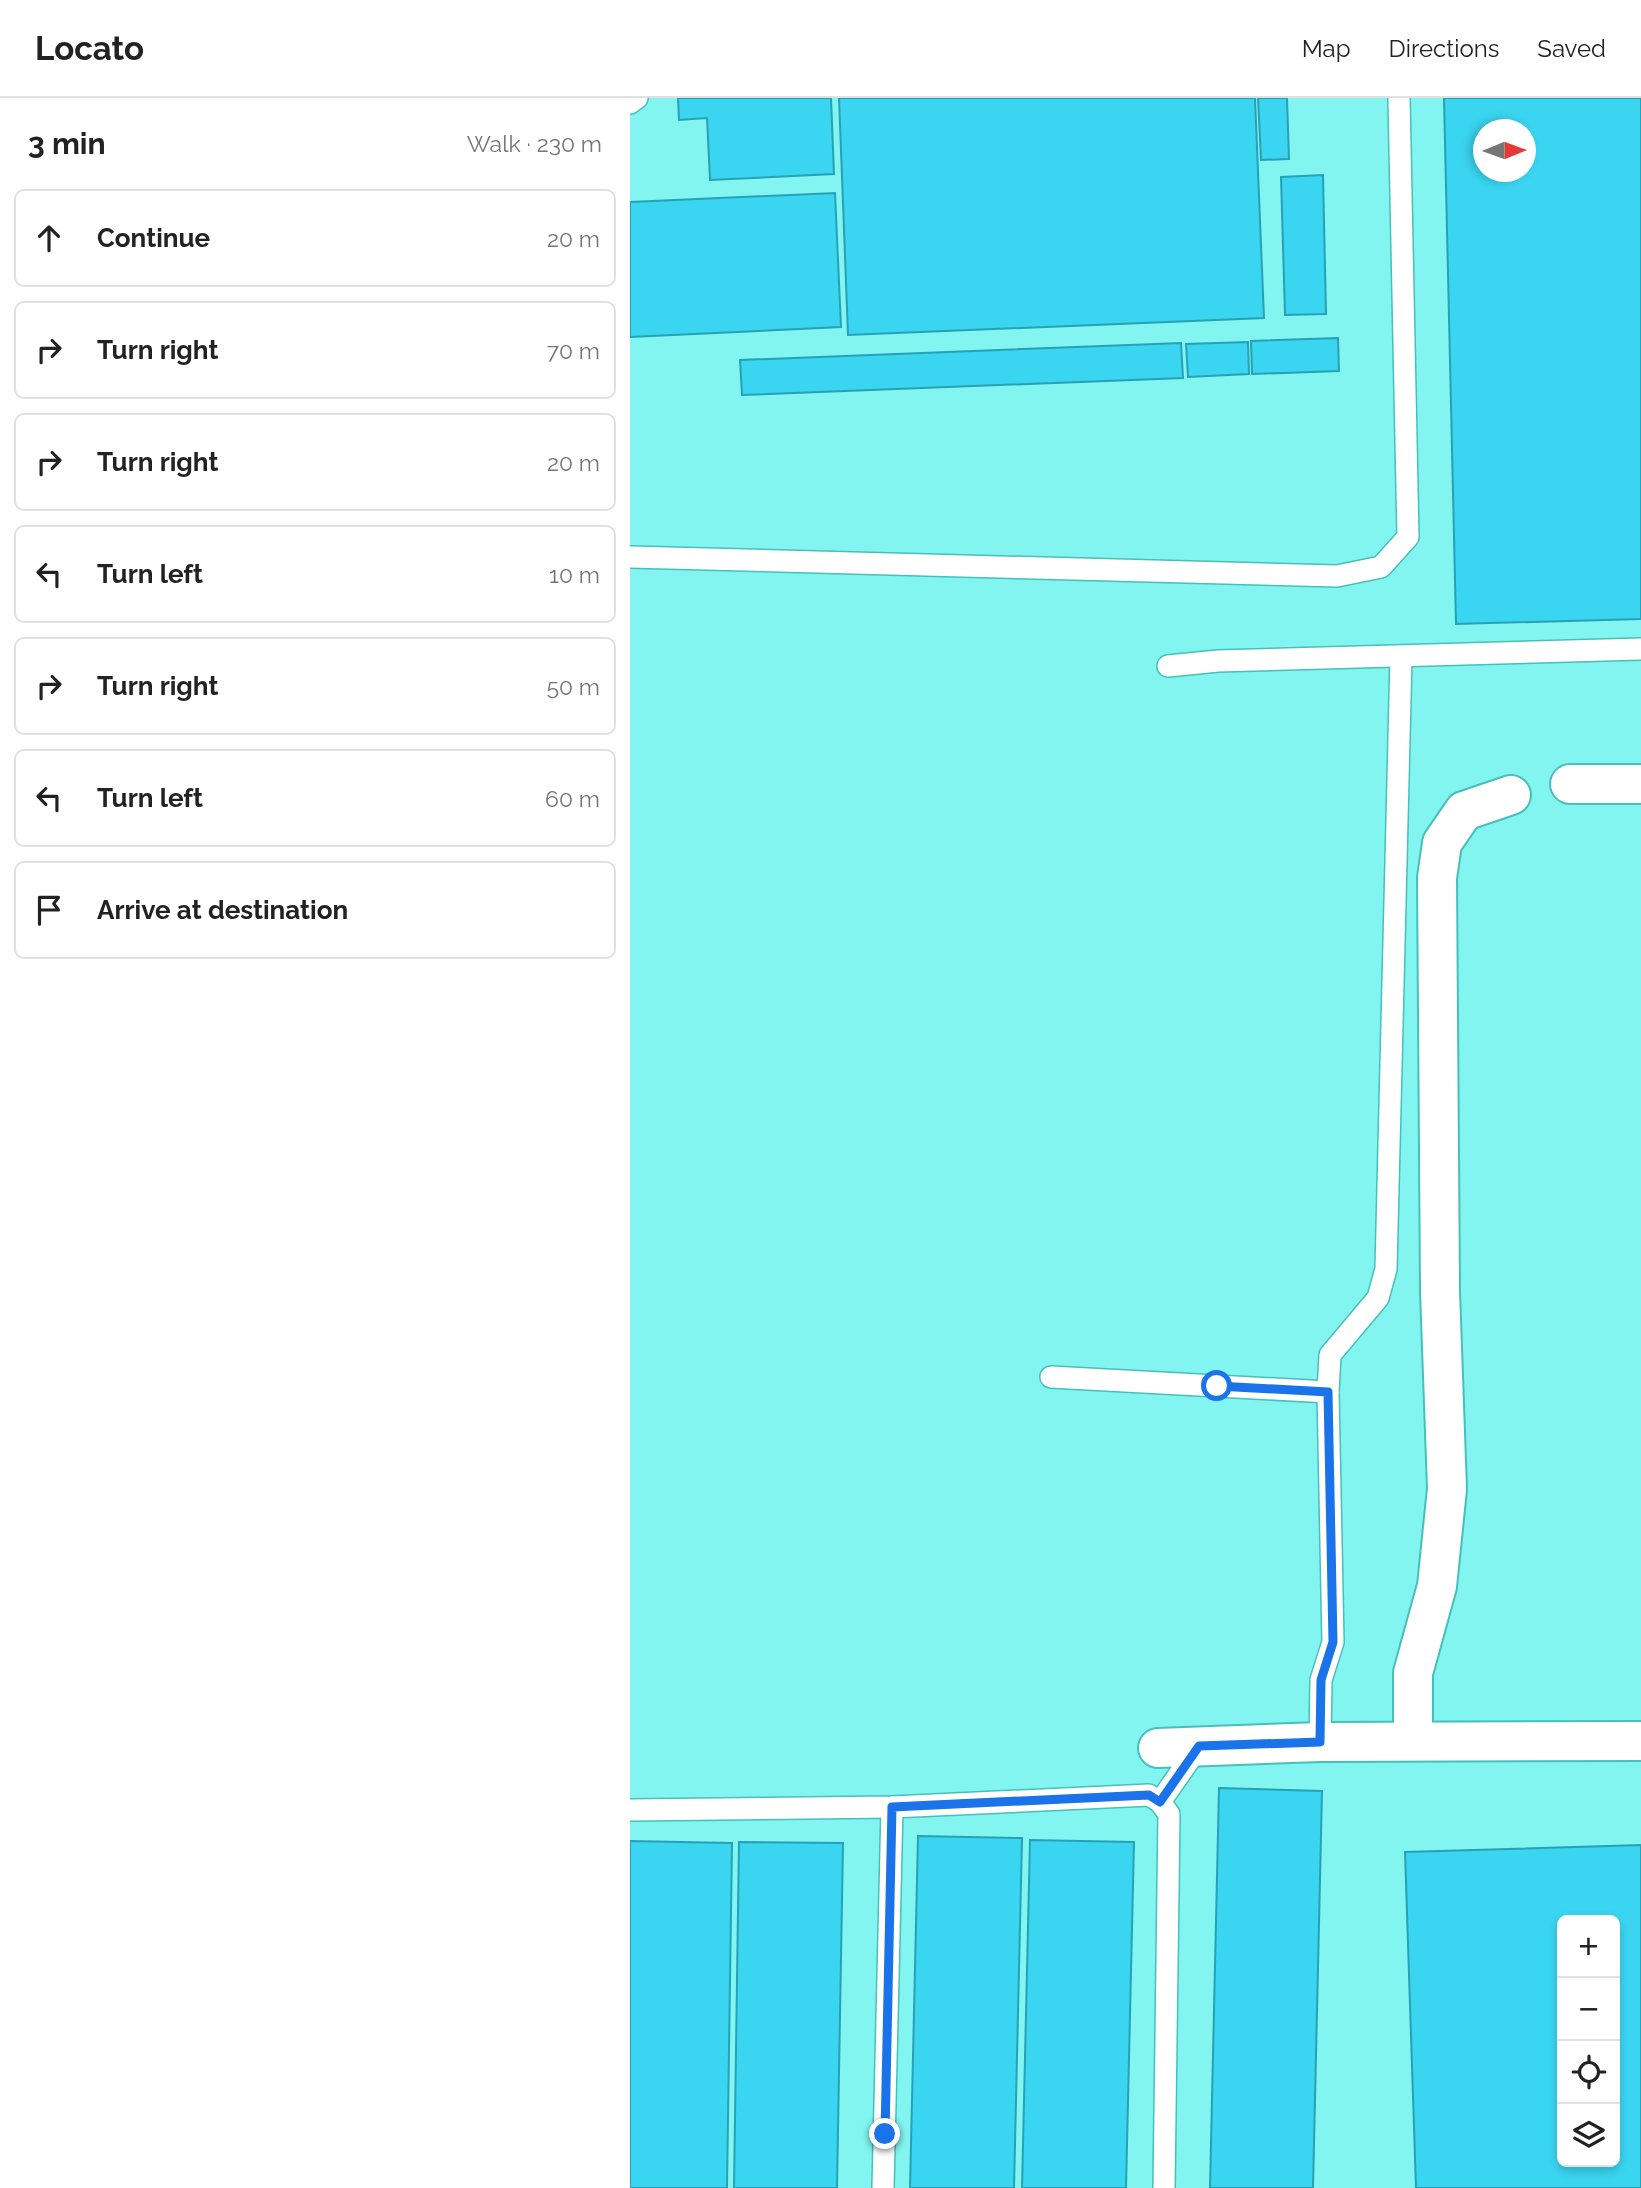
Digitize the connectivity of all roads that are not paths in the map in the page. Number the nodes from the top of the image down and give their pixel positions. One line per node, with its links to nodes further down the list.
1 (636, 98): 3 (lane)
2 (1399, 98): 4 (lane)
3 (630, 103)
4 (630, 557)
5 (1641, 649): 6 (lane)
6 (1401, 657): 7 (lane); 12 (lane)
7 (1168, 666)
8 (1570, 784): 9 (street)
9 (1641, 784)
10 (1511, 795): 13 (street)
11 (1051, 1377): 12 (lane)
12 (1328, 1392): 15 (lane)
13 (1413, 1741): 14 (street); 15 (street)
14 (1641, 1741)
15 (1320, 1742): 16 (street)
16 (1199, 1746): 17 (street); 18 (lane)
17 (1158, 1748)
18 (1160, 1802): 19 (lane); 22 (lane)
19 (892, 1807): 20 (lane); 21 (lane)
20 (630, 1810)
21 (883, 2188)
22 (1164, 2188)

